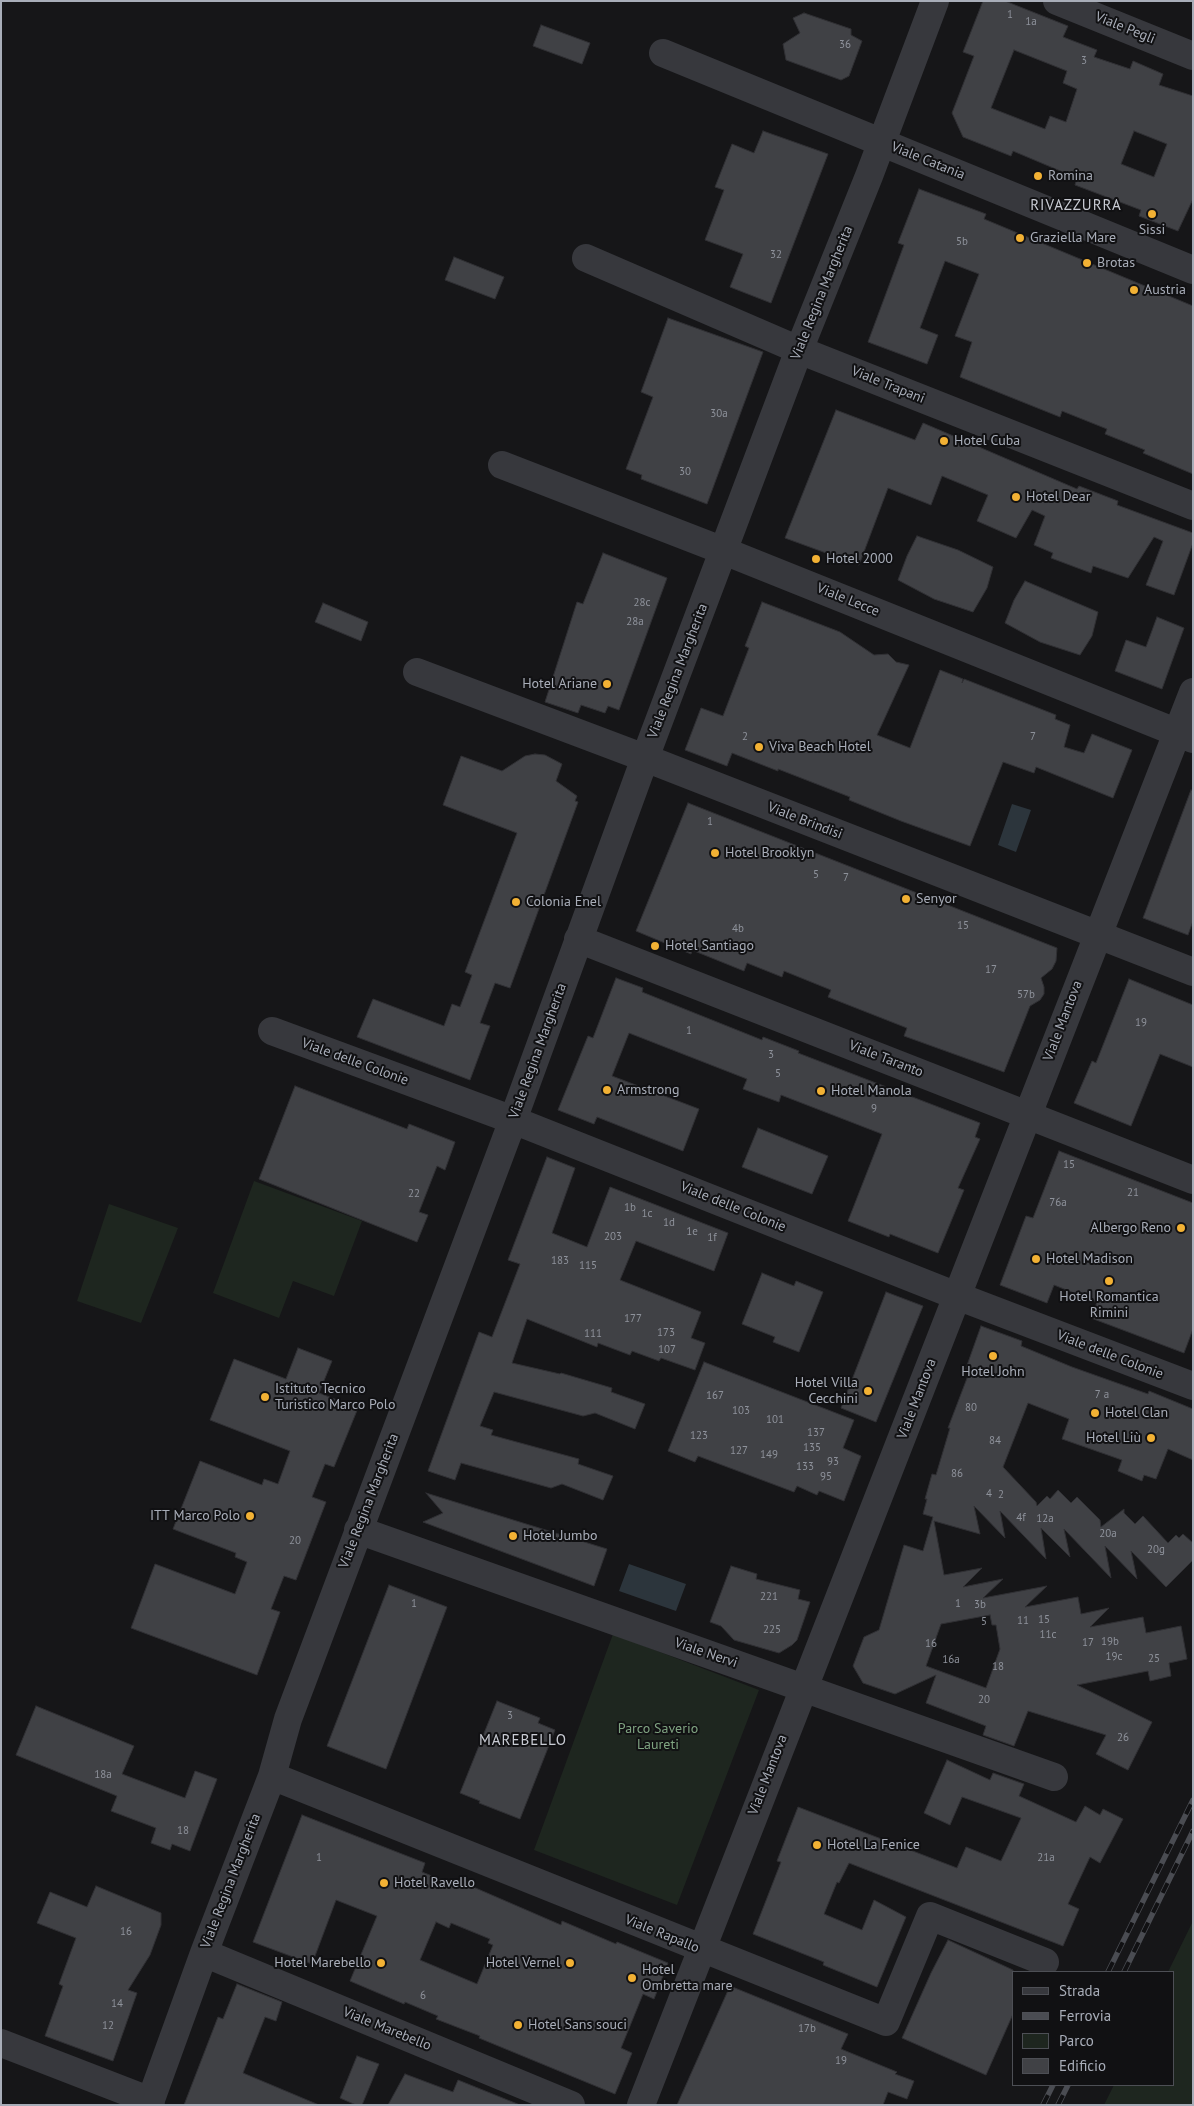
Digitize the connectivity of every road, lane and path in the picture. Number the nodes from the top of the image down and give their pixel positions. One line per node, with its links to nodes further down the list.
1 (935, 1): 5 (street, Viale Regina Margherita)
2 (1057, 1): 4 (street, Viale Pegli)
3 (663, 53): 5 (street, Viale Catania)
4 (1193, 56)
5 (882, 142): 7 (street, Viale Catania); 8 (street, Viale Regina Margherita)
6 (586, 258): 8 (street, Viale Trapani)
7 (1193, 270)
8 (799, 350): 10 (street, Viale Trapani); 11 (street, Viale Regina Margherita)
9 (502, 465): 11 (street, Viale Lecce)
10 (1193, 506)
11 (724, 551): 14 (street, Viale Lecce); 15 (street, Viale Regina Margherita)
12 (417, 672): 15 (street, Viale Brindisi)
13 (1193, 692): 14 (street, Viale Mantova)
14 (1185, 736): 16 (street, Viale Mantova)
15 (645, 758): 16 (street, Viale Brindisi); 17 (street, Viale Regina Margherita)
16 (1097, 935): 18 (street, Viale Brindisi); 20 (street, Viale Mantova)
17 (578, 939): 20 (street, Viale Taranto); 21 (street, Viale Regina Margherita)
18 (1193, 972)
19 (272, 1031): 21 (street, Viale delle Colonie)
20 (1026, 1114): 22 (street, Viale Taranto); 23 (street, Viale Mantova)
21 (513, 1120): 23 (street, Viale delle Colonie); 25 (street, Viale Regina Margherita)
22 (1193, 1180)
23 (957, 1296): 24 (street, Viale delle Colonie); 26 (street, Viale Mantova)
24 (1193, 1386)
25 (358, 1530): 26 (street, Viale Nervi); 27 (street, Viale Regina Margherita)
26 (802, 1686): 28 (street, Viale Nervi); 29 (street, Viale Mantova)
27 (272, 1776): 29 (street, Viale Rapallo); 30 (street, Viale Regina Margherita)
28 (1054, 1777)
29 (701, 1950): 31 (street, Viale Rapallo); 35 (street, Viale Mantova)
30 (204, 1953): 33 (street, Viale Regina Margherita); 34 (street, Viale Marebello)
31 (1045, 1962)
32 (1, 2043): 33 (street)
33 (150, 2103)
34 (571, 2105)
35 (641, 2105)

